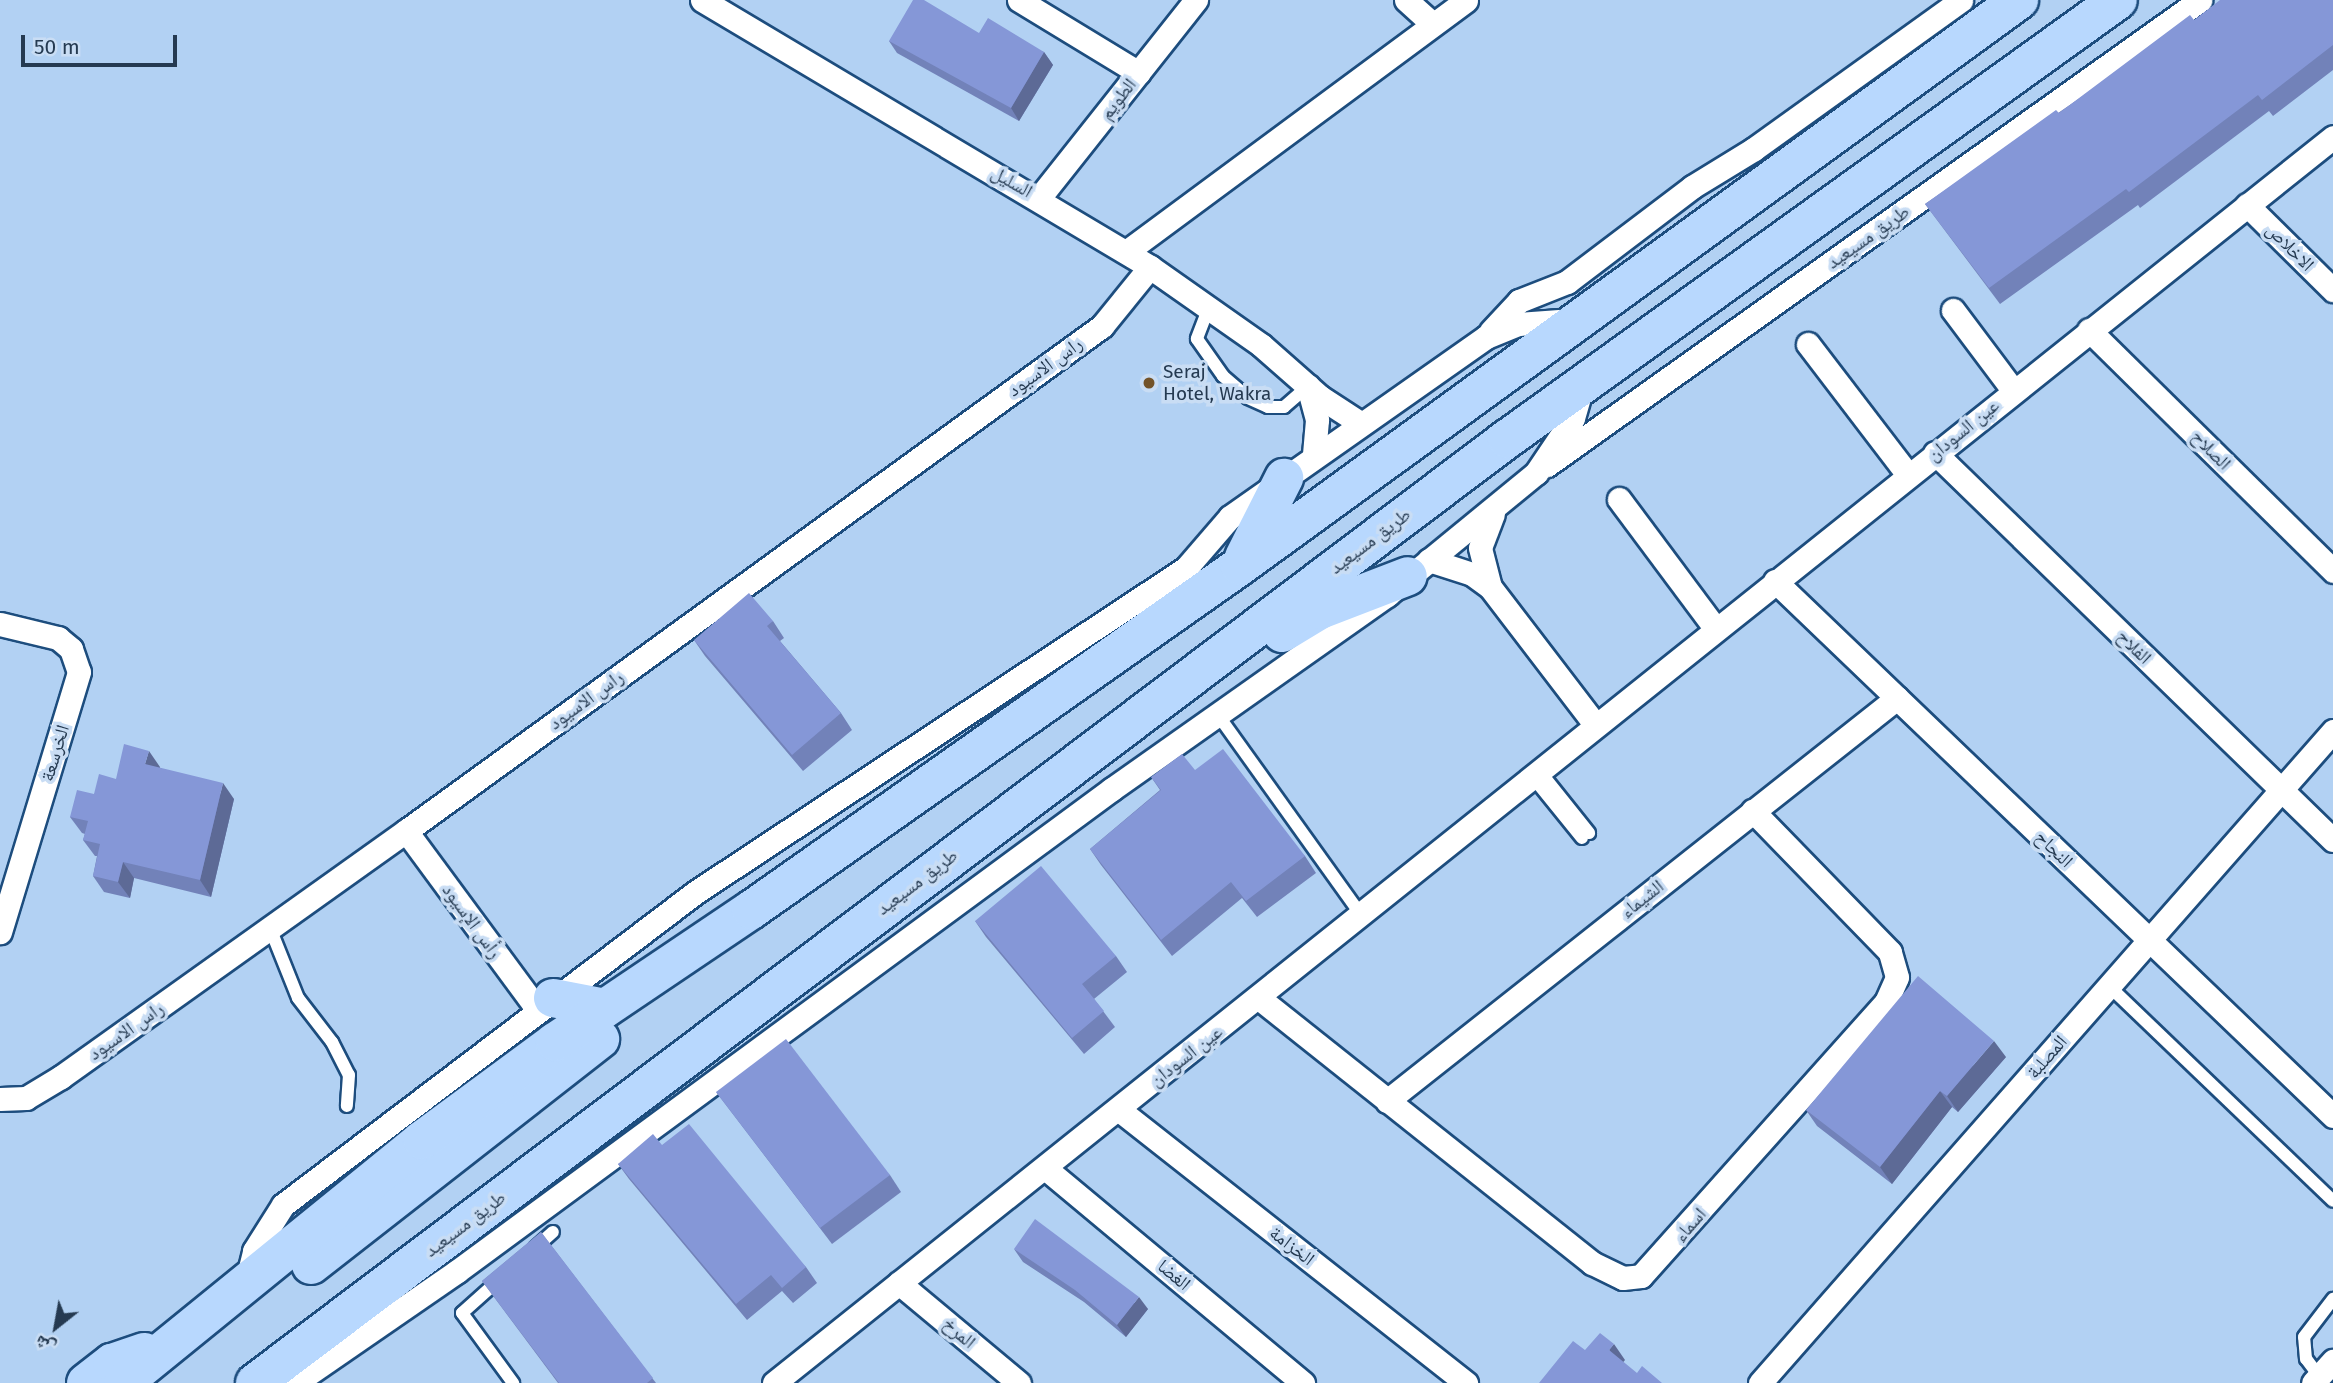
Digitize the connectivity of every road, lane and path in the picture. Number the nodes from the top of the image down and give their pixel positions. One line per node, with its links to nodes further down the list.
1 (702, 0): 13 (street, السليل)
2 (1019, 0): 11 (street)
3 (1196, 0): 11 (street, الطويم)
4 (1406, 0): 10 (street)
5 (1466, 0): 10 (street)
6 (1961, 0): 22 (street)
7 (2019, 0): 20 (highway)
8 (2118, 0): 24 (highway, طريق مسيعيد)
9 (2200, 0): 30 (street, طريق مسيعيد)
10 (1433, 24): 15 (street)
11 (1139, 73): 13 (street, الطويم)
12 (2333, 137): 14 (street, عين السودان)
13 (1039, 198): 15 (street, السليل)
14 (2247, 205): 17 (street, الاخلاص); 21 (street, عين السودان)
15 (1126, 252): 16 (street, السليل)
16 (1150, 267): 18 (street, السليل); 50 (street, راس الاسيود)
17 (2333, 290)
18 (1209, 307): 25 (street, السليل); 25 (lane)
19 (1953, 310): 26 (street)
20 (1576, 320): 22 (street); 35 (highway)
21 (2089, 330): 26 (street, عين السودان); 37 (street, الصلاح)
22 (1486, 337): 27 (street)
23 (1808, 344): 31 (street)
24 (1582, 385): 30 (street, طريق مسيعيد); 46 (highway, طريق مسيعيد)
25 (1308, 386): 27 (street, السليل); 29 (street)
26 (2012, 389): 28 (street, عين السودان)
27 (1360, 423): 29 (street)
28 (1935, 453): 31 (street, عين السودان); 48 (street, الفلاح)
29 (1314, 455): 32 (street)
30 (1536, 473): 34 (street, طريق مسيعيد)
31 (1908, 475): 38 (street, عين السودان)
32 (1283, 478): 35 (highway); 60 (street)
33 (1619, 499): 41 (street)
34 (1495, 510): 36 (street, طريق مسيعيد); 39 (street)
35 (1240, 566): 53 (highway)
36 (1419, 568): 39 (street); 43 (street, طريق مسيعيد); 46 (highway)
37 (2333, 571)
38 (1775, 581): 41 (street, عين السودان); 42 (street, النجاح)
39 (1490, 587): 44 (street)
40 (0, 624): 56 (street, الخرسعة)
41 (1715, 628): 44 (street, عين السودان)
42 (1897, 698): 49 (street, الشيماء); 57 (street, النجاح)
43 (1218, 715): 54 (lane); 79 (street, طريق مسيعيد)
44 (1594, 723): 47 (street, عين السودان)
45 (2333, 731): 48 (street, المصلبة)
46 (1112, 735): 78 (highway, طريق مسيعيد)
47 (1534, 772): 51 (lane); 54 (street, عين السودان)
48 (2281, 790): 52 (street, الفلاح); 57 (street, المصلبة)
49 (1753, 811): 63 (street, الشيماء); 63 (street, اسماء)
50 (406, 831): 55 (street, راس الاسيود); 60 (street, رأس الإسيود)
51 (1586, 835)
52 (2333, 840)
53 (751, 911): 61 (highway); 77 (highway)
54 (1360, 914): 59 (street, عين السودان)
55 (270, 928): 62 (street, راس الاسيود); 64 (lane)
56 (0, 932)
57 (2149, 940): 58 (street, المصلبة); 66 (street, النجاح)
58 (2109, 986): 68 (lane); 85 (street, المصلبة)
59 (1260, 999): 63 (street, اسماء); 65 (street, عين السودان)
60 (545, 1004): 61 (highway); 71 (street)
61 (605, 1008): 71 (highway)
62 (0, 1099)
63 (1387, 1101)
64 (346, 1106)
65 (1118, 1109): 67 (street, عين السودان); 84 (street, الخزامة)
66 (2333, 1116)
67 (1045, 1168): 70 (street, عين السودان); 83 (street, الغضا)
68 (2333, 1201)
69 (553, 1232): 80 (lane)
70 (899, 1283): 81 (street, عين السودان); 82 (street, المرخ)
71 (245, 1286): 73 (highway)
72 (2333, 1299): 74 (lane)
73 (178, 1339): 75 (highway); 76 (highway)
74 (2322, 1373)
75 (86, 1383)
76 (123, 1383)
77 (166, 1383)
78 (254, 1383)
79 (295, 1383)
80 (513, 1383)
81 (774, 1383)
82 (1019, 1383)
83 (1303, 1383)
84 (1466, 1383)
85 (1760, 1383)

